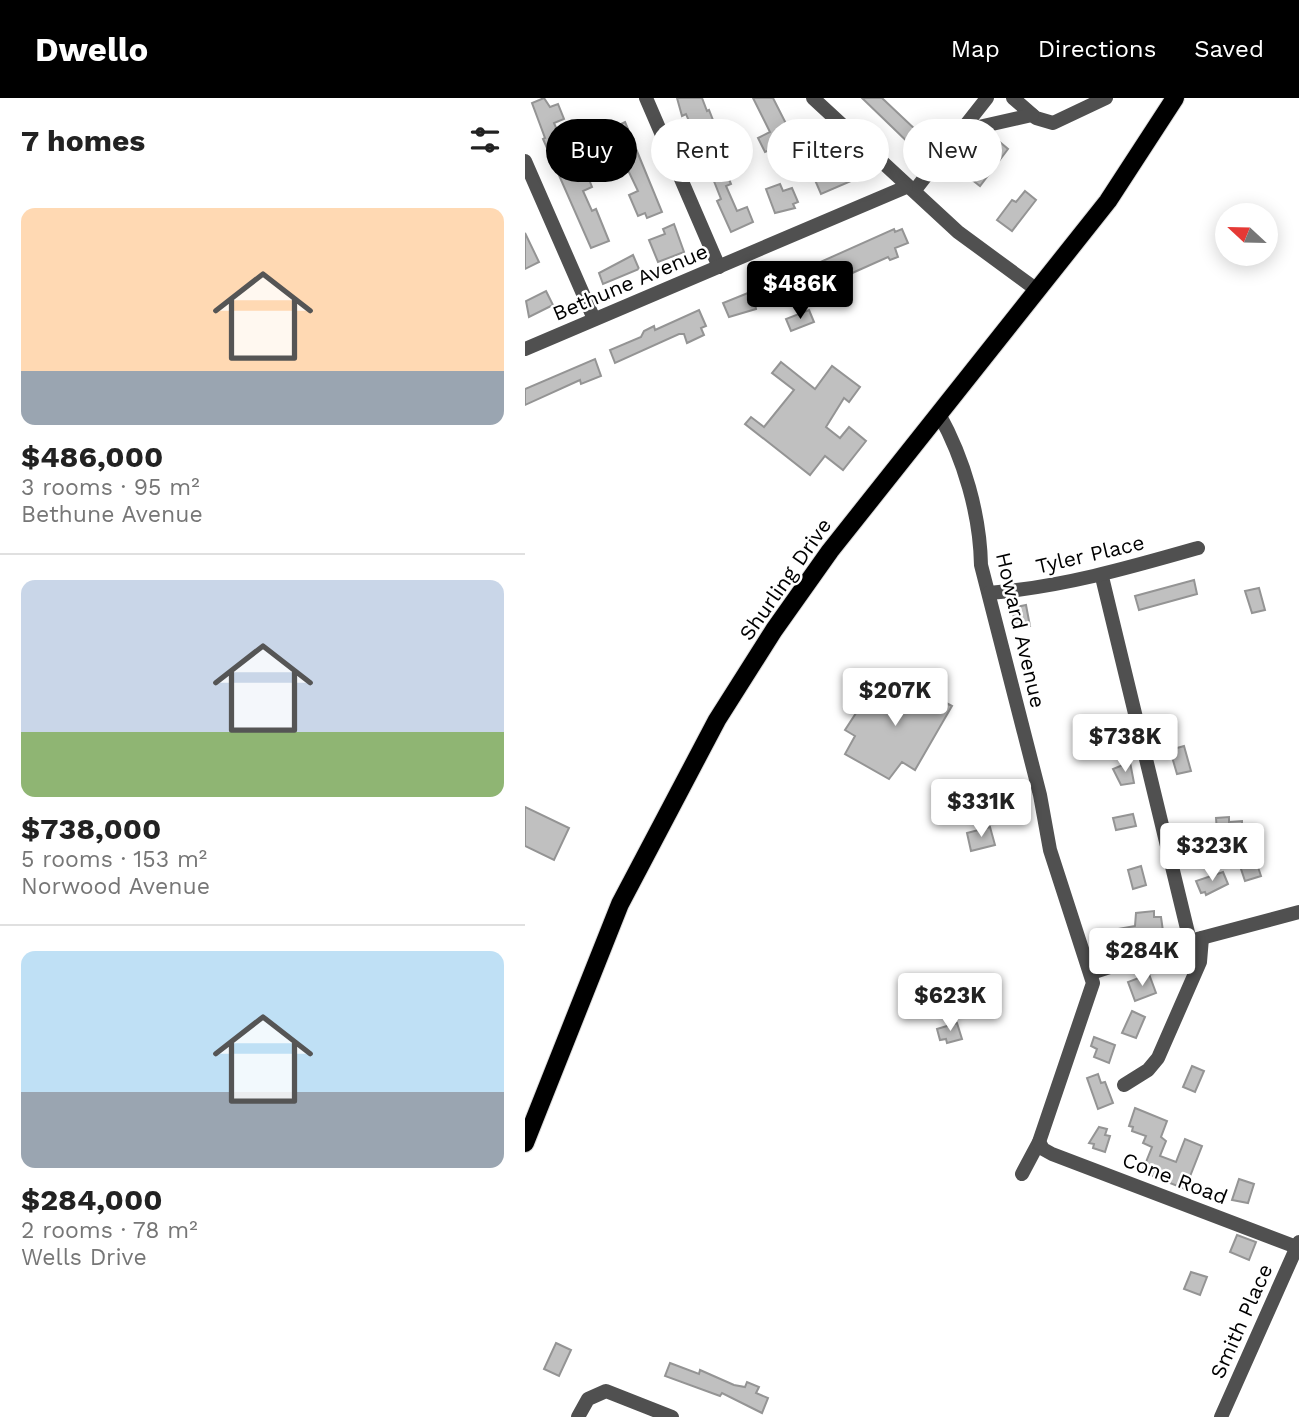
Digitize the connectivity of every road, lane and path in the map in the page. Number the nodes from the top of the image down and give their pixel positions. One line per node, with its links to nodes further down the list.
1 (646, 98): 13 (street)
2 (813, 98): 12 (street)
3 (987, 98): 8 (street, Bethune Avenue)
4 (1013, 98): 7 (street)
5 (1106, 98): 7 (street)
6 (1175, 98): 14 (main road, Shurling Drive)
7 (1032, 115): 9 (street)
8 (970, 119)
9 (1002, 122)
10 (525, 161): 15 (street)
11 (917, 182): 12 (street, Bethune Avenue)
12 (911, 189): 13 (street, Bethune Avenue); 14 (street)
13 (719, 267): 15 (street, Bethune Avenue)
14 (1037, 290): 17 (main road, Shurling Drive)
15 (594, 319): 16 (street, Bethune Avenue)
16 (525, 349)
17 (939, 414): 20 (street, Howard Avenue); 26 (main road, Shurling Drive)
18 (1198, 548): 19 (street, Tyler Place)
19 (1102, 577): 20 (street, Tyler Place); 22 (street)
20 (989, 593): 23 (street, Howard Avenue)
21 (1299, 912): 22 (street)
22 (1196, 940): 23 (street); 24 (street)
23 (1091, 973): 25 (street)
24 (1124, 1085)
25 (1039, 1142): 27 (street); 28 (street, Cone Road)
26 (525, 1143)
27 (1022, 1174)
28 (1298, 1246): 31 (street, Smith Place)
29 (578, 1417): 30 (street)
30 (672, 1417)
31 (1221, 1417)

